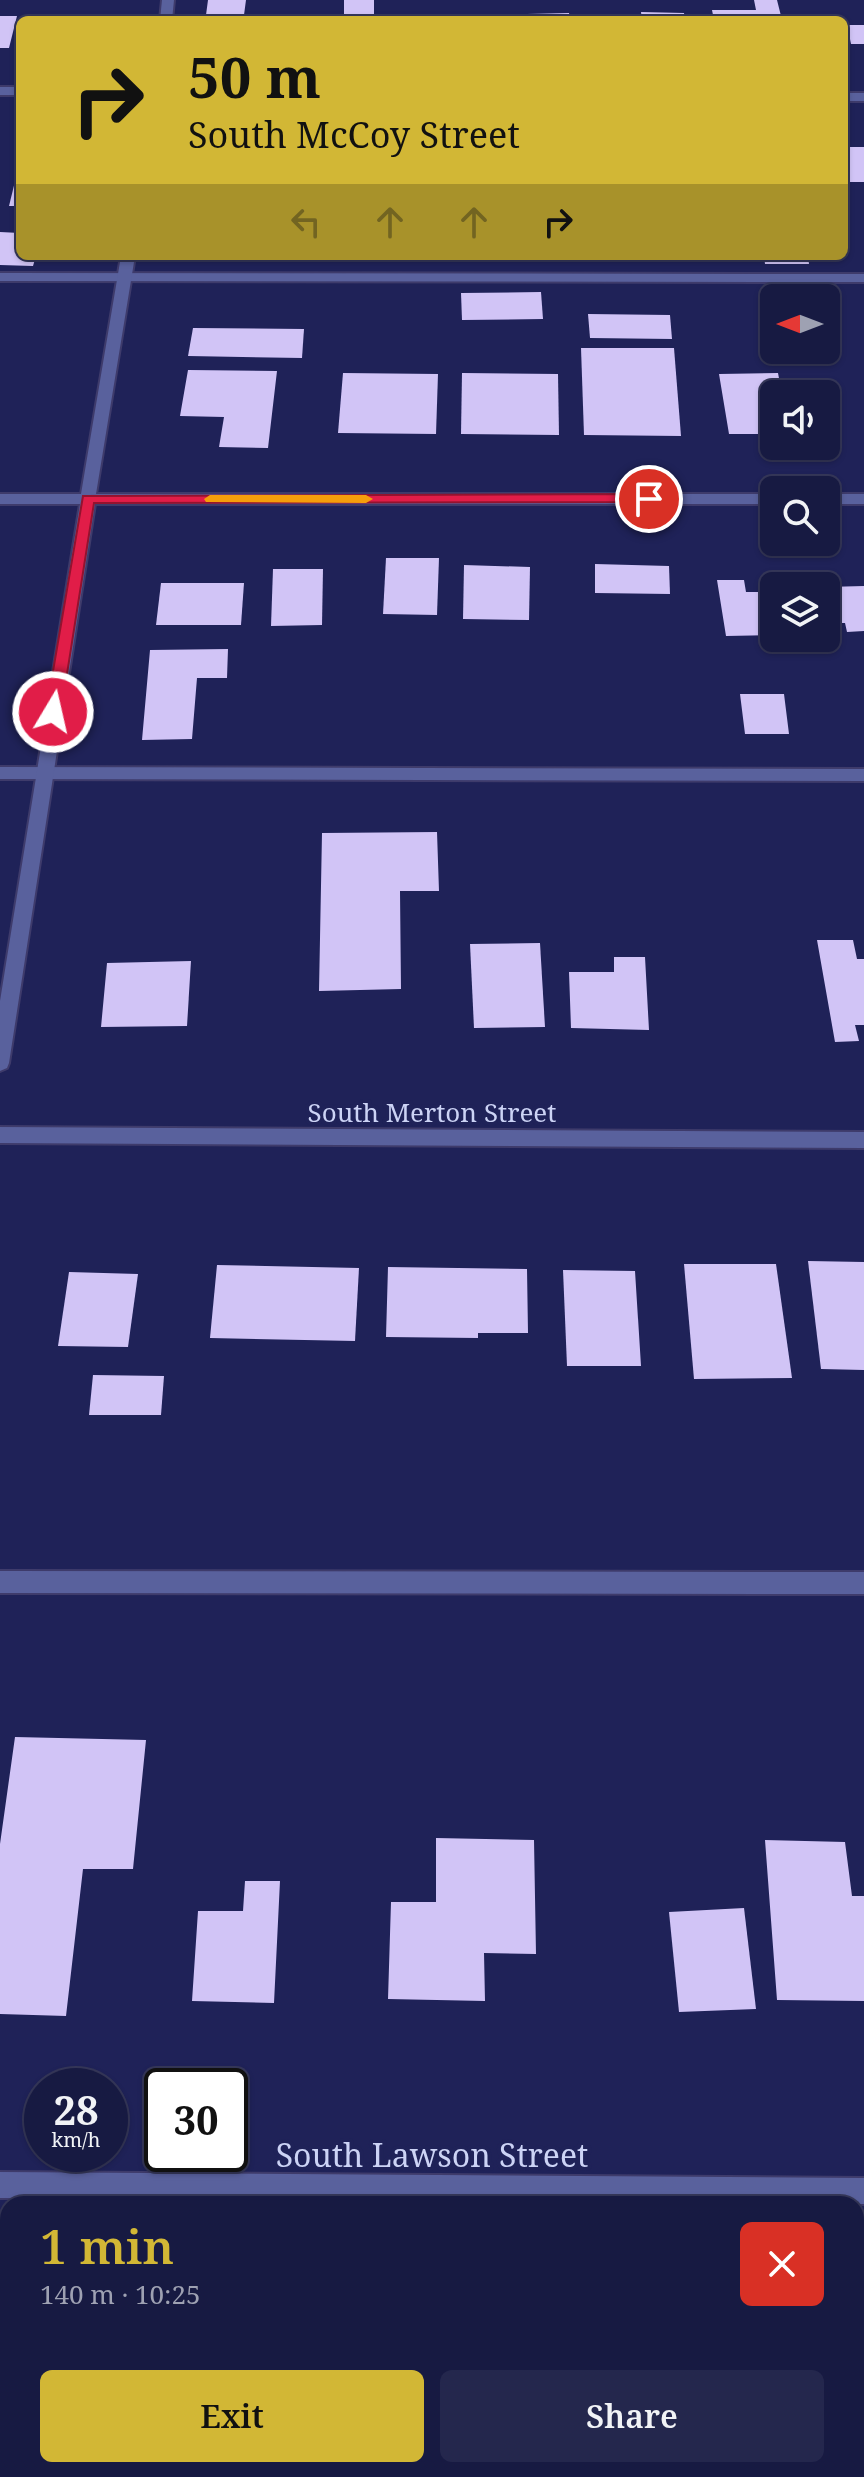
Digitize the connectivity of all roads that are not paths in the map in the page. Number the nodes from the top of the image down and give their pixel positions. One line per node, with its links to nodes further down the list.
1 (127, 260): 3 (street)
2 (0, 277): 3 (street)
3 (125, 278): 4 (street); 6 (street)
4 (864, 278)
5 (0, 499): 6 (street)
6 (88, 499): 7 (street); 11 (street)
7 (760, 499)
8 (840, 499): 9 (street)
9 (864, 499)
10 (0, 773): 11 (street)
11 (43, 773): 12 (street); 13 (street)
12 (864, 775)
13 (0, 1063)
14 (0, 1135): 15 (street, South Merton Street)
15 (864, 1140)
16 (0, 1582): 17 (street)
17 (864, 1583)
18 (0, 2185): 19 (street, South Lawson Street)
19 (864, 2191)

